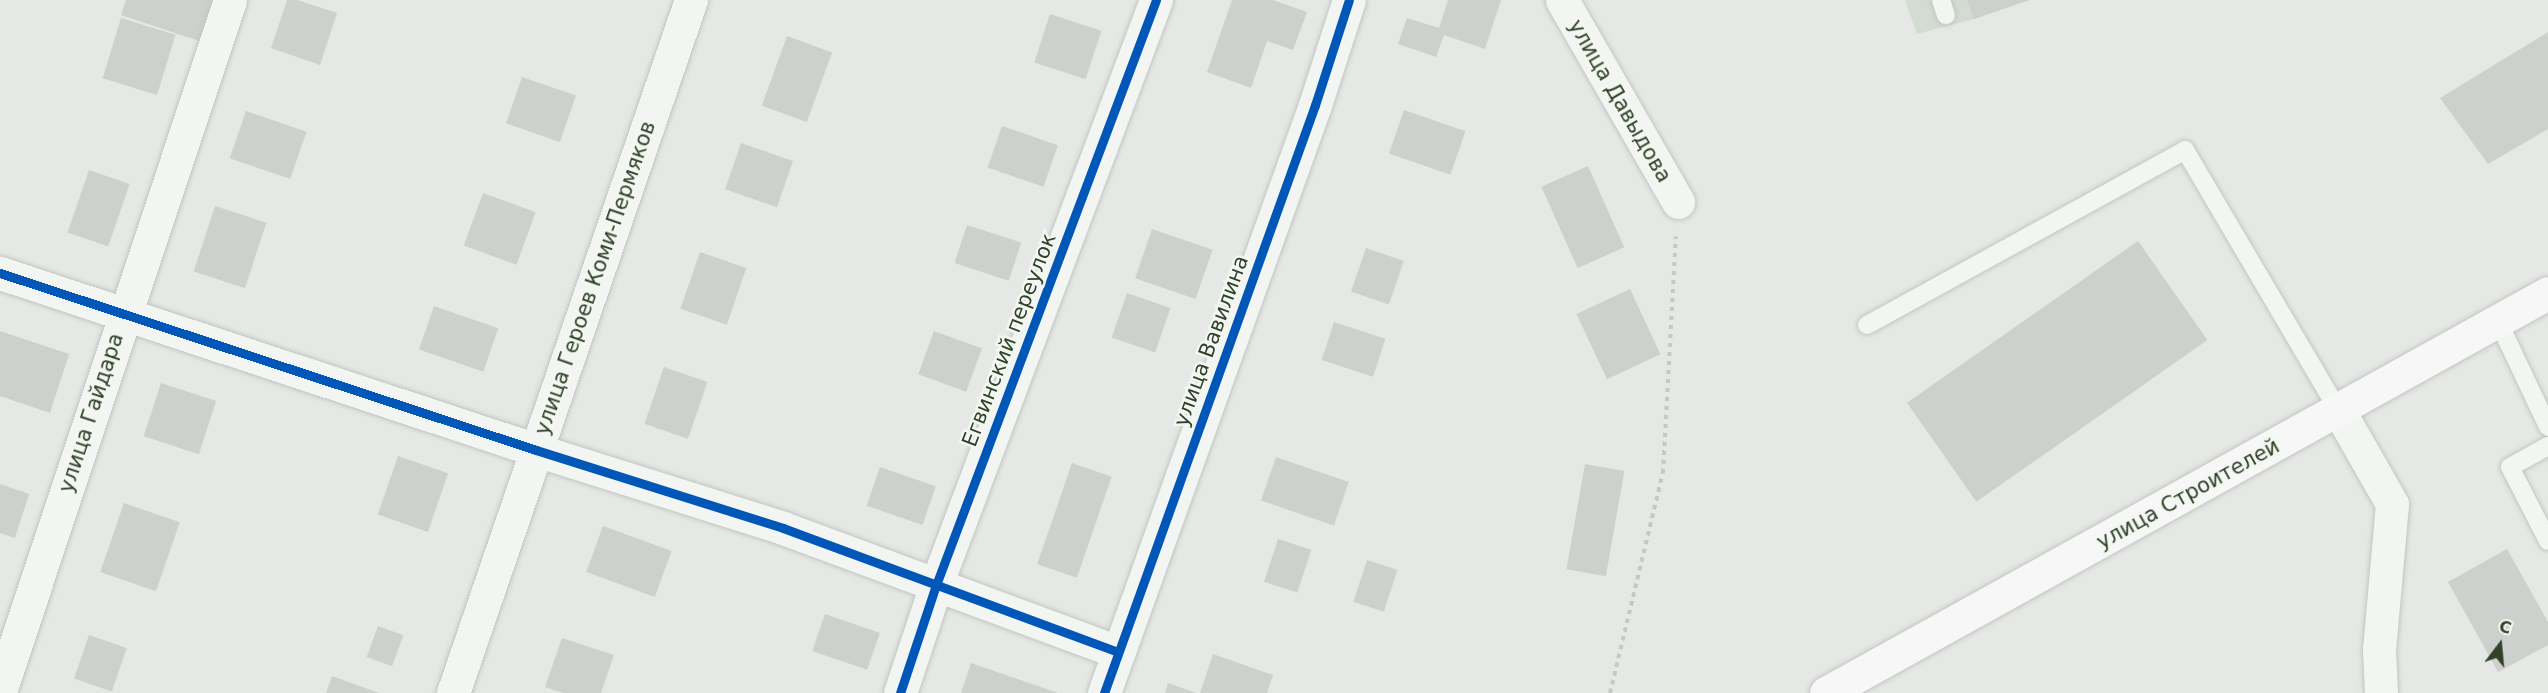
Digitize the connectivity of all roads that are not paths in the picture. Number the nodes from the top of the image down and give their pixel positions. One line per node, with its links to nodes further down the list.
1 (230, 0): 9 (street, улица Гайдара)
2 (691, 0): 15 (street, улица Героев Коми-Пермяков)
3 (1156, 0): 17 (street, Егвинский переулок)
4 (1349, 0): 18 (street, улица Вавилина)
5 (1562, 0): 6 (street, улица Давыдова)
6 (1678, 202)
7 (0, 273): 9 (street)
8 (2548, 293): 10 (main road, улица Строителей)
9 (124, 314): 15 (street); 19 (street, улица Гайдара)
10 (2498, 321): 12 (main road, улица Строителей); 13 (lane)
11 (1867, 325): 12 (lane)
12 (2339, 411): 23 (main road, улица Строителей); 24 (street)
13 (2548, 427)
14 (2548, 446): 16 (lane)
15 (536, 450): 17 (street); 20 (street, улица Героев Коми-Пермяков)
16 (2548, 541)
17 (936, 585): 18 (street); 21 (street, Егвинский переулок)
18 (1118, 652): 22 (street, улица Вавилина)
19 (0, 691)
20 (453, 693)
21 (900, 693)
22 (1104, 693)
23 (1826, 693)
24 (2381, 693)

